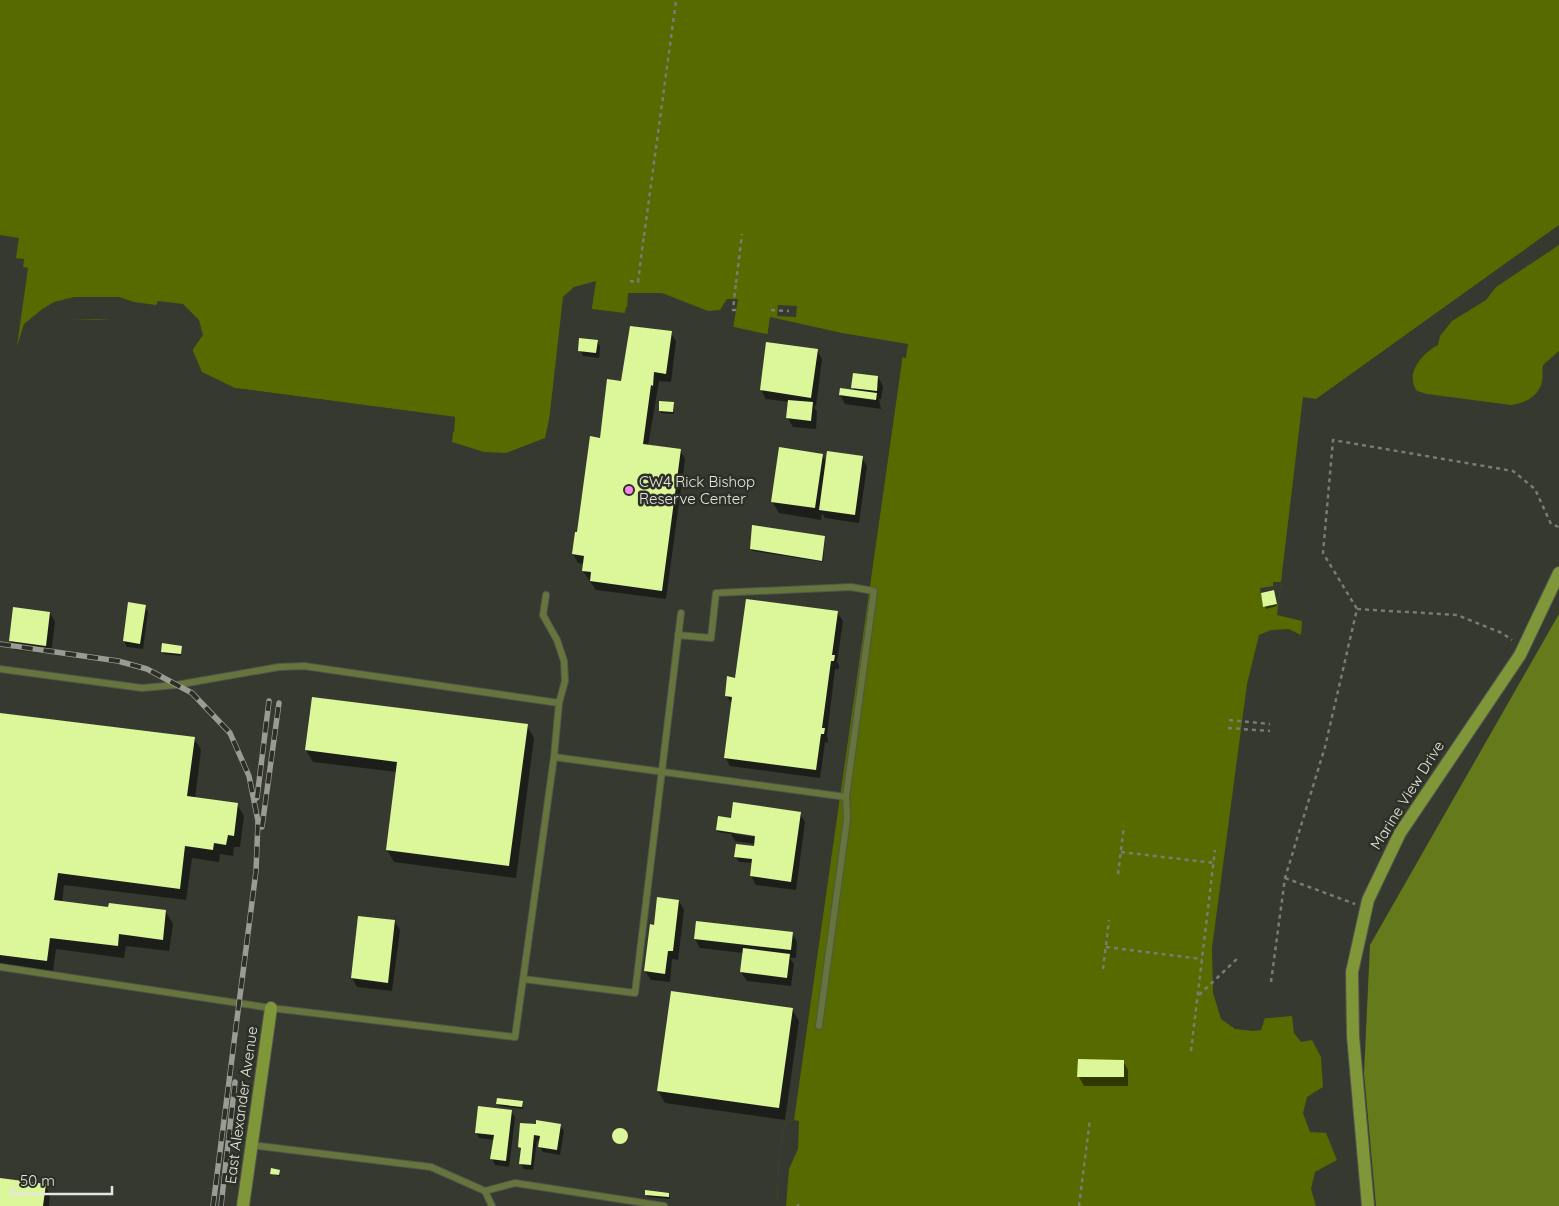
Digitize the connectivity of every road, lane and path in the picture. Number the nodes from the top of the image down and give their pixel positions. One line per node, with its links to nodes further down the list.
1 (677, 1): 2 (path)
2 (646, 224): 4 (path); 6 (path)
3 (742, 234): 5 (path)
4 (644, 236)
5 (738, 270): 7 (path); 8 (path)
6 (630, 281)
7 (736, 283)
8 (736, 310)
9 (770, 310): 10 (path)
10 (788, 311)
11 (1559, 527): 14 (path)
12 (1559, 573): 17 (main road, Marine View Drive)
13 (546, 595): 19 (lane)
14 (1357, 609): 17 (path); 32 (path)
15 (681, 613): 16 (lane)
16 (678, 635): 25 (lane); 26 (lane)
17 (1523, 647): 33 (main road, Marine View Drive)
18 (0, 669): 19 (lane)
19 (558, 703): 24 (lane)
20 (1229, 720): 21 (path)
21 (1270, 724)
22 (1228, 728): 23 (path)
23 (1270, 731)
24 (554, 758): 25 (lane); 40 (lane)
25 (663, 772): 26 (lane); 40 (lane)
26 (846, 797): 44 (lane)
27 (1124, 826): 29 (path)
28 (1215, 850): 30 (path)
29 (1121, 852): 30 (path); 31 (path)
30 (1214, 863): 37 (path)
31 (1118, 874)
32 (1285, 878): 33 (path); 41 (path)
33 (1366, 908): 53 (main road, Marine View Drive)
34 (1109, 920): 35 (path)
35 (1106, 947): 37 (path); 39 (path)
36 (1238, 958): 42 (path)
37 (1202, 959): 42 (path)
38 (0, 967): 43 (lane)
39 (1103, 969)
40 (523, 978): 43 (lane)
41 (1271, 982)
42 (1198, 996): 45 (path)
43 (271, 1008): 47 (main road, East Alexander Avenue)
44 (819, 1026)
45 (1191, 1051)
46 (1090, 1119): 52 (path)
47 (251, 1145): 48 (lane); 49 (main road, East Alexander Avenue)
48 (485, 1191): 50 (lane); 51 (lane)
49 (243, 1206)
50 (492, 1206)
51 (664, 1206)
52 (1079, 1206)
53 (1368, 1206)

